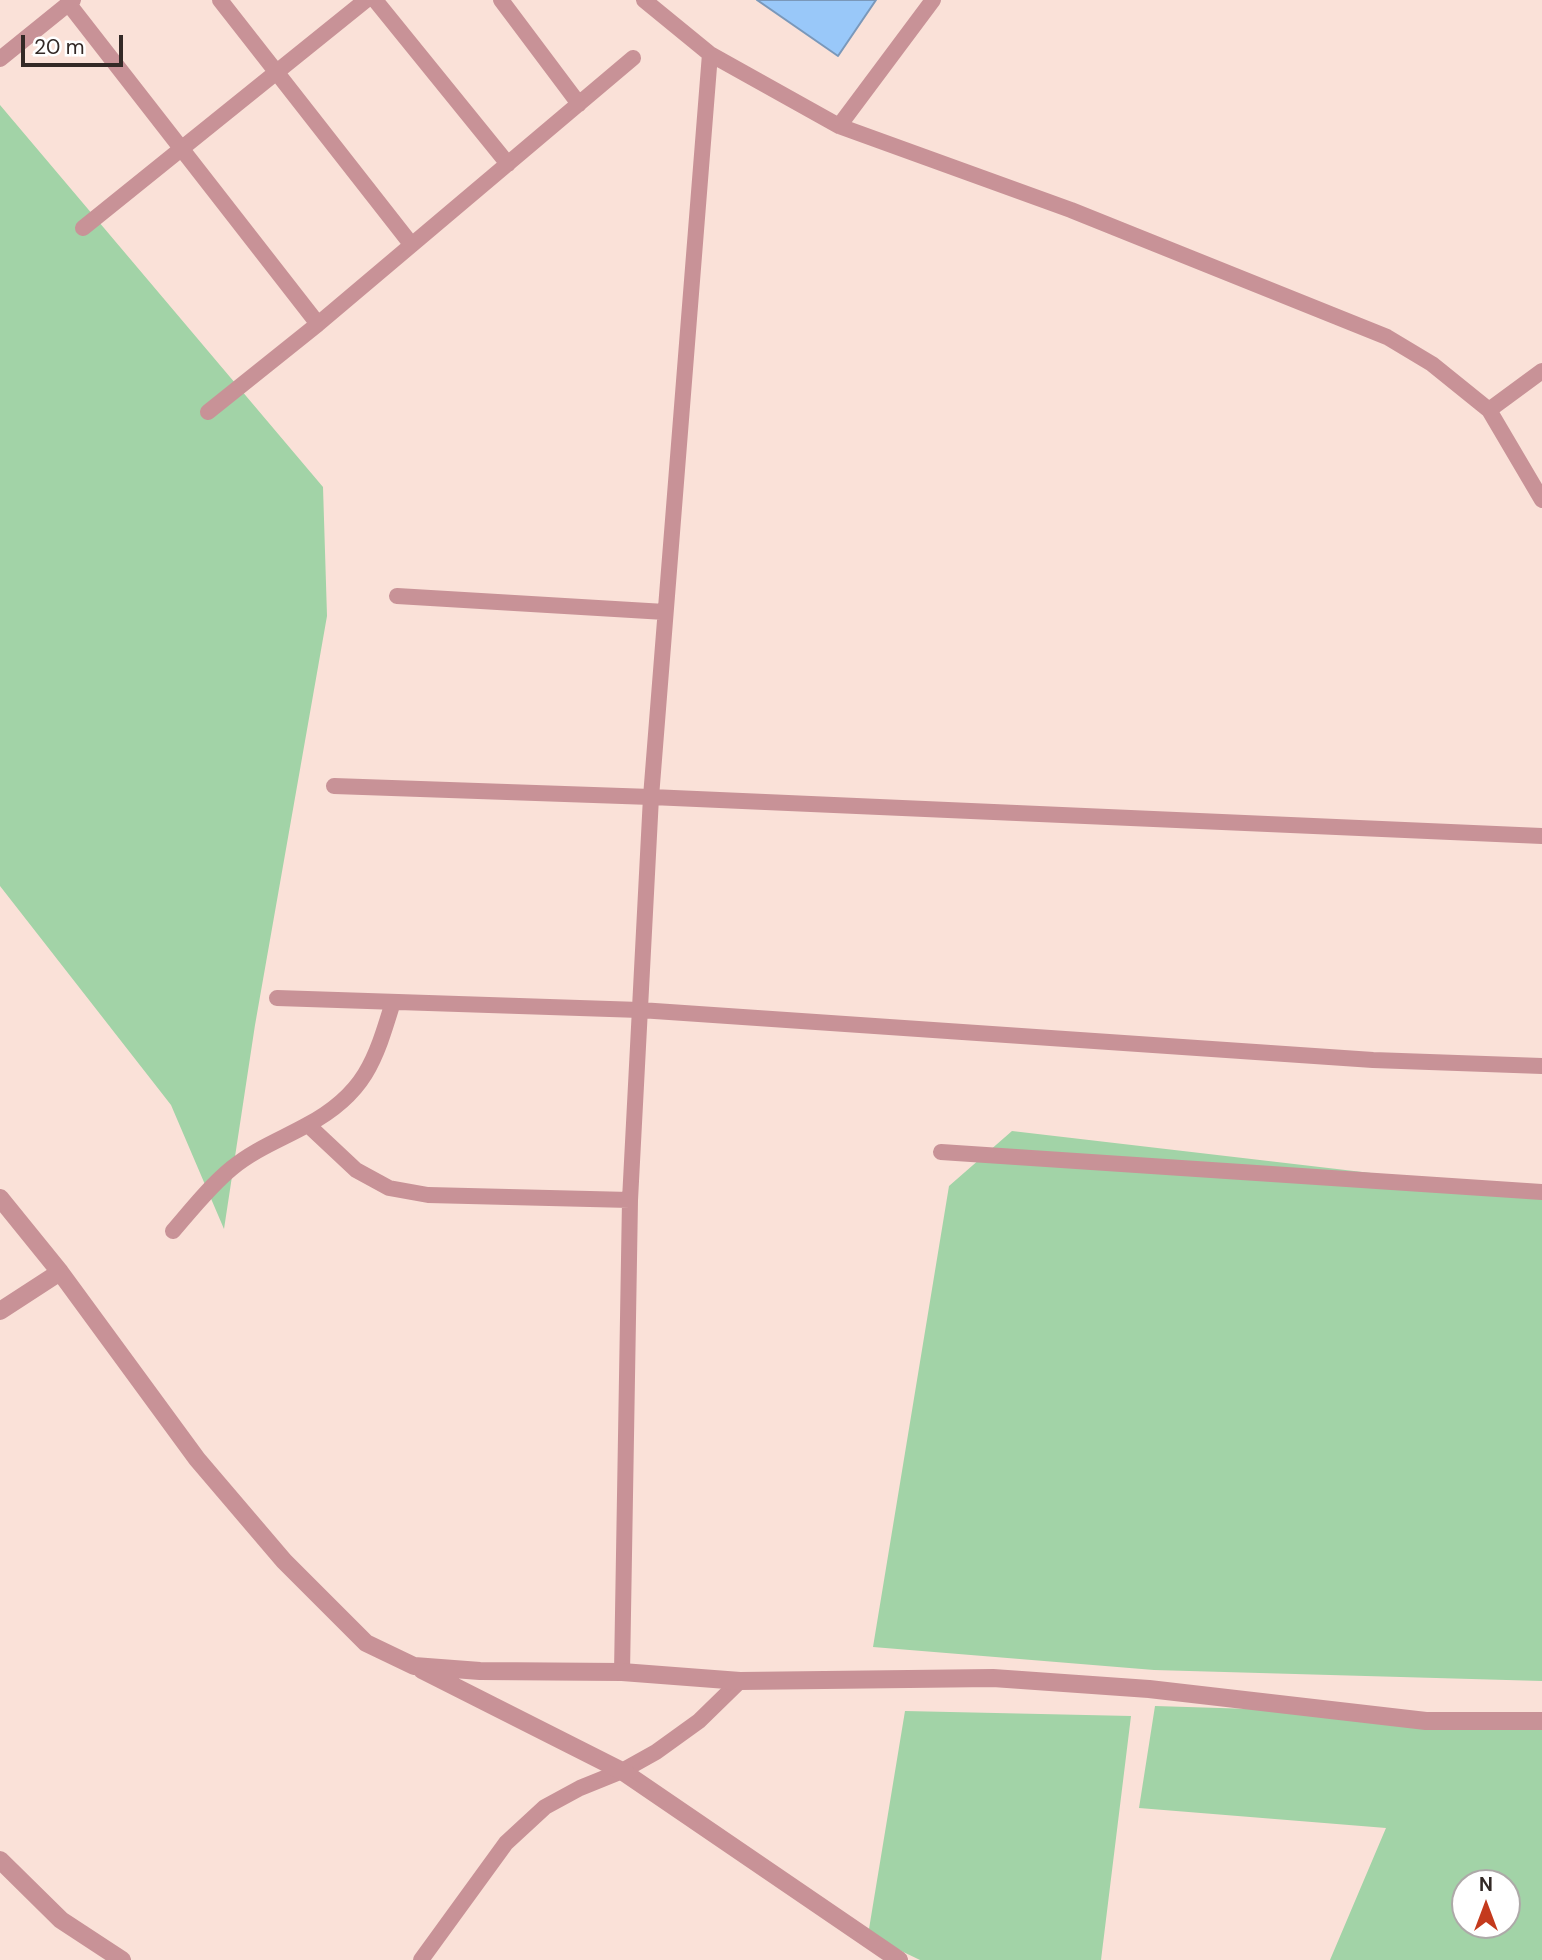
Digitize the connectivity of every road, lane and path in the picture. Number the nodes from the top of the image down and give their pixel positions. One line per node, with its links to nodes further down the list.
1 (220, 0): 11 (lane)
2 (366, 0): 11 (lane)
3 (375, 0): 15 (lane)
4 (502, 0): 12 (lane)
5 (644, 0): 8 (lane)
6 (933, 0): 13 (lane)
7 (71, 2): 10 (lane); 14 (lane)
8 (710, 54): 13 (lane); 24 (lane)
9 (633, 58): 12 (lane)
10 (0, 59)
11 (277, 72): 14 (lane); 17 (lane)
12 (579, 104): 15 (lane)
13 (839, 126): 20 (lane)
14 (182, 148): 16 (lane); 18 (lane)
15 (508, 164): 17 (lane)
16 (83, 228)
17 (411, 244): 18 (lane)
18 (318, 324): 21 (lane)
19 (1542, 371): 20 (lane)
20 (1489, 410): 22 (lane)
21 (208, 412)
22 (1542, 500)
23 (397, 596): 24 (lane)
24 (665, 612): 26 (lane)
25 (334, 786): 26 (lane)
26 (651, 797): 27 (lane); 30 (lane)
27 (1542, 836)
28 (277, 998): 29 (lane)
29 (393, 1002): 30 (lane); 32 (lane)
30 (640, 1010): 31 (lane); 36 (lane)
31 (1542, 1066)
32 (307, 1125): 36 (lane); 37 (lane)
33 (941, 1152): 34 (lane)
34 (1542, 1192)
35 (0, 1198): 38 (street)
36 (630, 1199): 41 (lane)
37 (173, 1230)
38 (60, 1272): 39 (street); 40 (street)
39 (0, 1311)
40 (414, 1666): 41 (street); 44 (street)
41 (622, 1672): 42 (street)
42 (740, 1681): 43 (street); 44 (lane)
43 (1542, 1721)
44 (622, 1771): 47 (lane); 48 (street)
45 (0, 1860): 46 (street)
46 (122, 1960)
47 (421, 1960)
48 (899, 1960)

